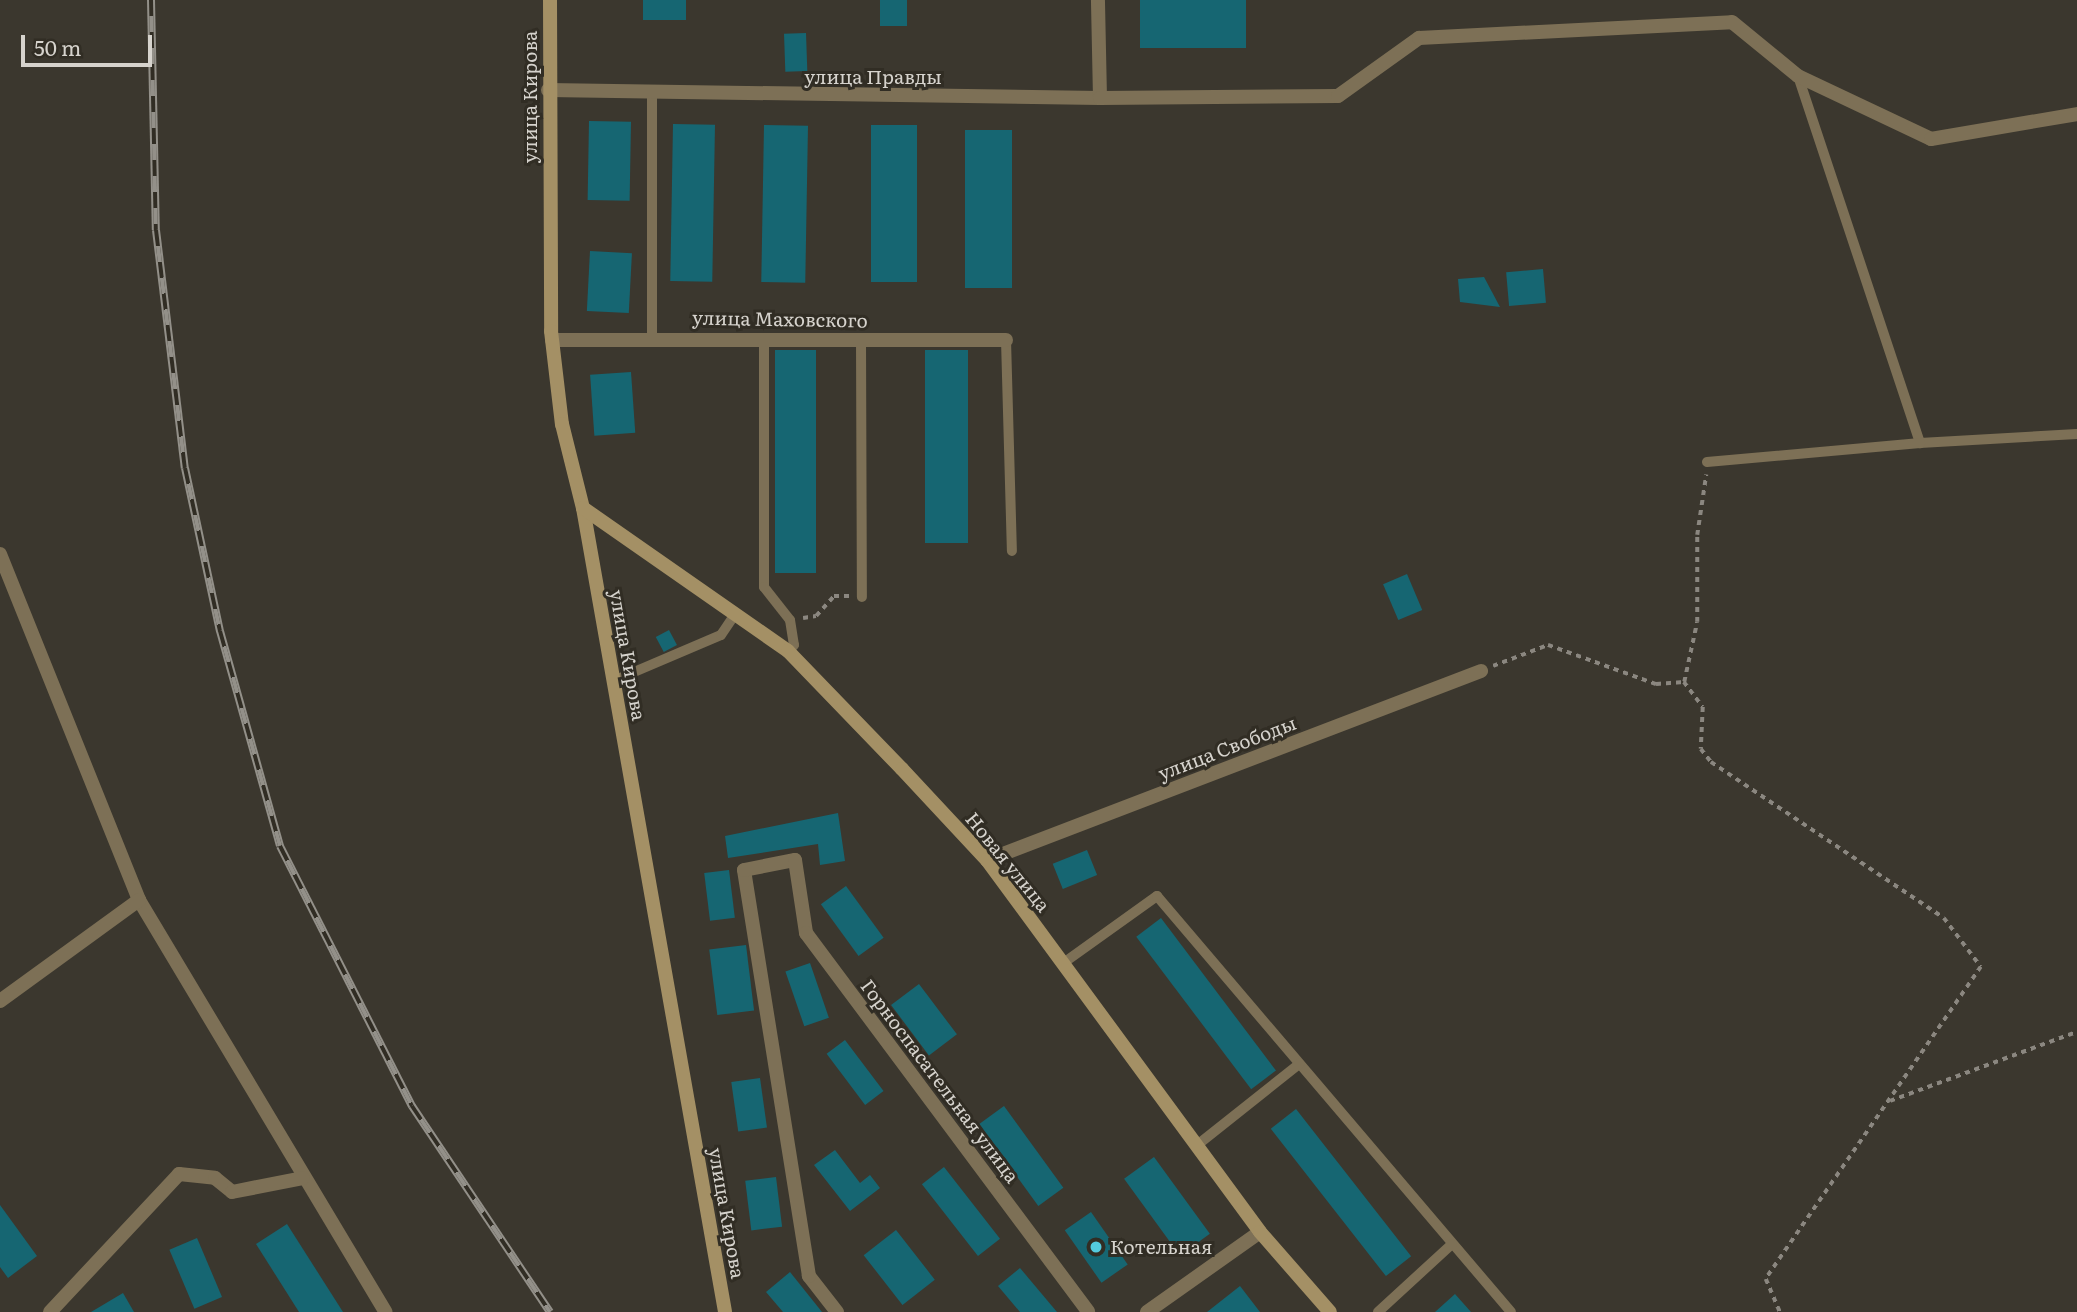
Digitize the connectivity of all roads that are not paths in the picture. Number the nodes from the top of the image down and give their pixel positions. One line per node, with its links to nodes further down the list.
1 (550, 0): 4 (main road, улица Кирова)
2 (1098, 0): 6 (street)
3 (1798, 76): 6 (street, улица Правды); 7 (street, улица Правды); 14 (lane)
4 (548, 90): 5 (street, улица Правды); 10 (main road, улица Кирова)
5 (652, 95): 6 (street, улица Правды); 8 (lane)
6 (1100, 98)
7 (2077, 114)
8 (652, 337): 9 (street, улица Маховского); 10 (street, улица Маховского)
9 (764, 338): 11 (street, улица Маховского); 21 (lane)
10 (552, 340): 16 (main road, улица Кирова)
11 (861, 340): 12 (street, улица Маховского); 19 (lane)
12 (1006, 340): 17 (lane)
13 (2077, 434): 14 (lane)
14 (1920, 443): 15 (lane)
15 (1707, 462)
16 (583, 508): 20 (main road, Новая улица); 23 (main road, улица Кирова)
17 (1012, 551)
18 (0, 554): 25 (street)
19 (862, 597)
20 (735, 614): 21 (main road, Новая улица); 23 (lane)
21 (788, 651): 24 (main road, Новая улица)
22 (1481, 671): 24 (street, улица Свободы)
23 (613, 681): 35 (main road, улица Кирова)
24 (986, 860): 26 (main road, Новая улица)
25 (139, 900): 27 (street); 30 (street)
26 (1062, 964): 28 (lane); 29 (main road, Новая улица)
27 (0, 1001)
28 (1299, 1064): 29 (lane); 32 (lane)
29 (1196, 1146): 31 (main road, Новая улица)
30 (303, 1178): 33 (street); 34 (street)
31 (1260, 1232): 38 (street); 39 (main road, Новая улица)
32 (1452, 1244): 40 (lane); 41 (lane)
33 (50, 1312)
34 (386, 1312)
35 (725, 1312)
36 (837, 1312): 37 (street, Горноспасательная улица)
37 (1088, 1312)
38 (1147, 1312)
39 (1330, 1312)
40 (1378, 1312)
41 (1511, 1312)

